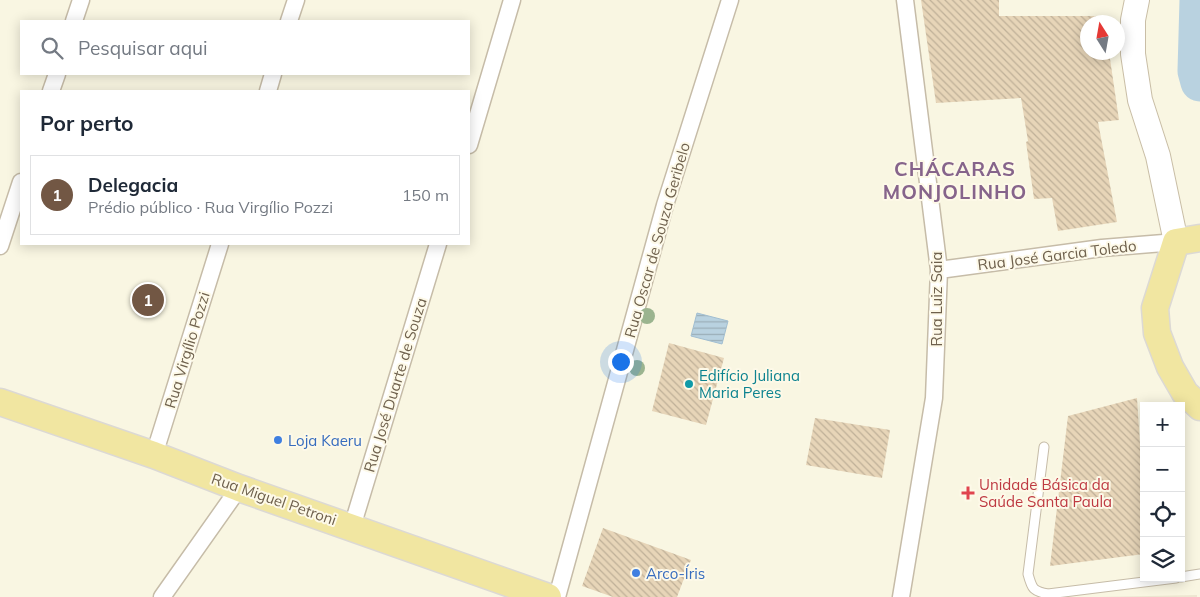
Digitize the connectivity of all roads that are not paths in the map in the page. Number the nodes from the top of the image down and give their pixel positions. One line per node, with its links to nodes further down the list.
1 (81, 0): 7 (street)
2 (296, 0): 8 (street)
3 (512, 0): 13 (street)
4 (730, 0): 29 (street, Rua Oscar de Souza Geribelo)
5 (905, 0): 19 (street, Rua Luiz Saia)
6 (1137, 0): 15 (street)
7 (74, 20)
8 (289, 20)
9 (57, 75): 11 (street)
10 (273, 75): 12 (street)
11 (51, 90)
12 (268, 90)
13 (470, 142)
14 (20, 185): 18 (street)
15 (1188, 240): 19 (street, Rua José Garcia Toledo); 21 (main road)
16 (220, 245): 23 (street, Rua Virgílio Pozzi)
17 (438, 245): 25 (street, Rua José Duarte de Souza)
18 (0, 246)
19 (939, 270): 31 (street, Rua Luiz Saia)
20 (0, 402): 23 (main road, Rua Miguel Petroni)
21 (1200, 408)
22 (1044, 447): 28 (lane)
23 (154, 455): 24 (main road, Rua Miguel Petroni)
24 (239, 488): 25 (main road, Rua Miguel Petroni); 30 (street)
25 (352, 527): 29 (main road, Rua Miguel Petroni)
26 (1200, 574): 27 (lane)
27 (1185, 576)
28 (1143, 582)
29 (542, 596)
30 (162, 597)
31 (901, 597)

